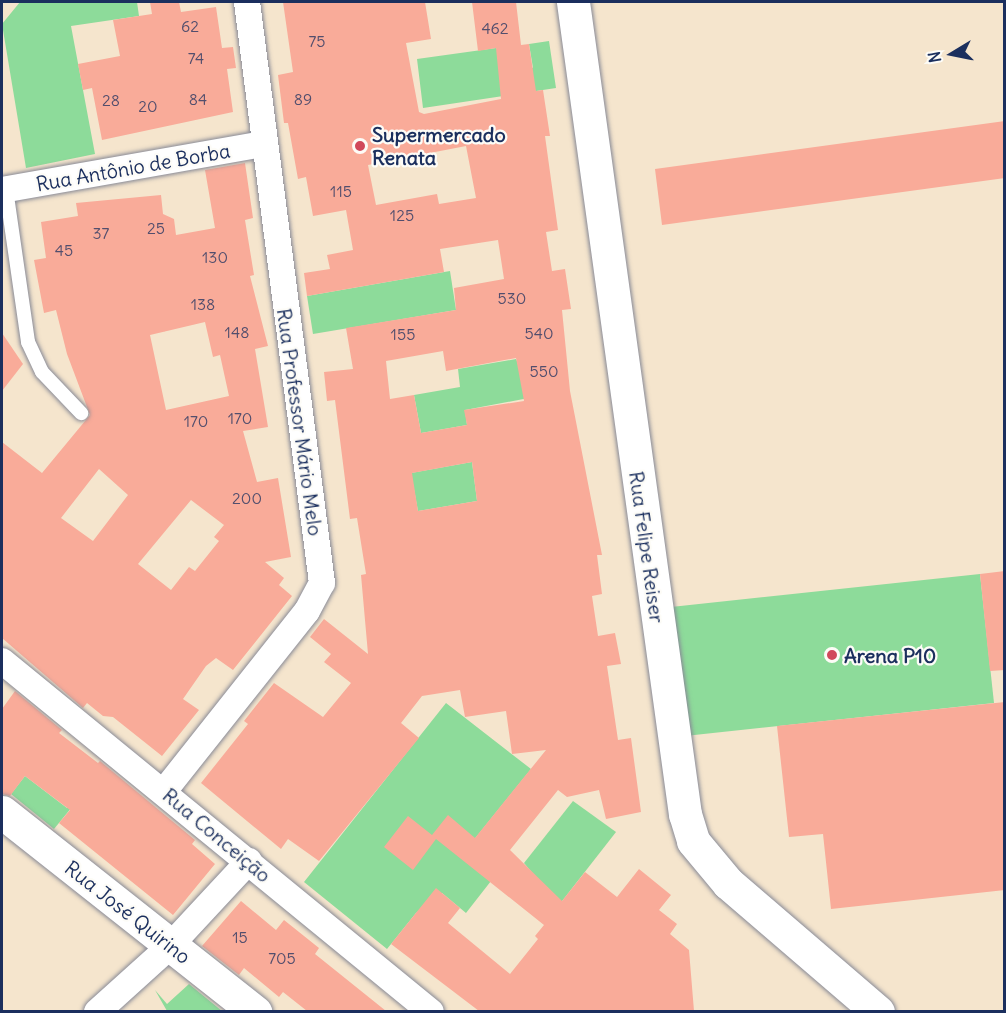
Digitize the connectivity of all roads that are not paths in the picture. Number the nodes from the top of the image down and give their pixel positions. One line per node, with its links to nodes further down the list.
1 (247, 2): 3 (street, Rua Professor Mário Melo)
2 (573, 2): 14 (street, Rua Felipe Reiser)
3 (264, 144): 4 (street, Rua Antônio de Borba); 7 (street, Rua Professor Mário Melo)
4 (4, 189): 5 (lane)
5 (81, 413)
6 (2, 661): 7 (street, Rua Conceição)
7 (165, 790): 9 (street, Rua Conceição)
8 (2, 812): 10 (street, Rua José Quirino)
9 (249, 861): 10 (street); 13 (street, Rua Conceição)
10 (170, 946): 11 (street); 12 (street, Rua José Quirino)
11 (97, 1011)
12 (255, 1011)
13 (430, 1011)
14 (878, 1011)

